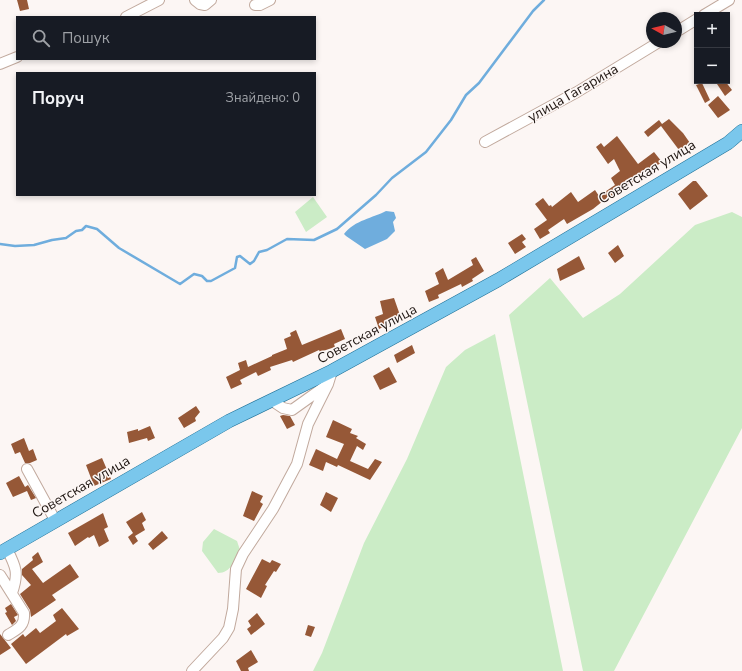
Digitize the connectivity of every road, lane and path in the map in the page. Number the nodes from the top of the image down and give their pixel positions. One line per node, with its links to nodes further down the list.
1 (159, 0): 8 (street)
2 (195, 0): 3 (street)
3 (211, 0)
4 (270, 0): 6 (street)
5 (729, 0): 7 (street)
6 (255, 5)
7 (709, 12)
8 (128, 16)
9 (694, 21): 10 (street)
10 (682, 28)
11 (649, 48): 15 (street, улица Гагарина)
12 (16, 57): 13 (street)
13 (2, 62)
14 (742, 131): 16 (main road, Советская улица)
15 (485, 142)
16 (332, 371): 17 (street); 18 (main road, Советская улица)
17 (328, 384): 19 (street); 20 (street)
18 (271, 400): 19 (street); 22 (main road, Советская улица)
19 (300, 406): 20 (street)
20 (311, 419): 27 (street)
21 (27, 469): 22 (street)
22 (56, 520): 23 (main road, Советская улица)
23 (4, 551): 25 (street)
24 (0, 575): 25 (street)
25 (12, 593): 26 (street)
26 (8, 635)
27 (192, 671)

